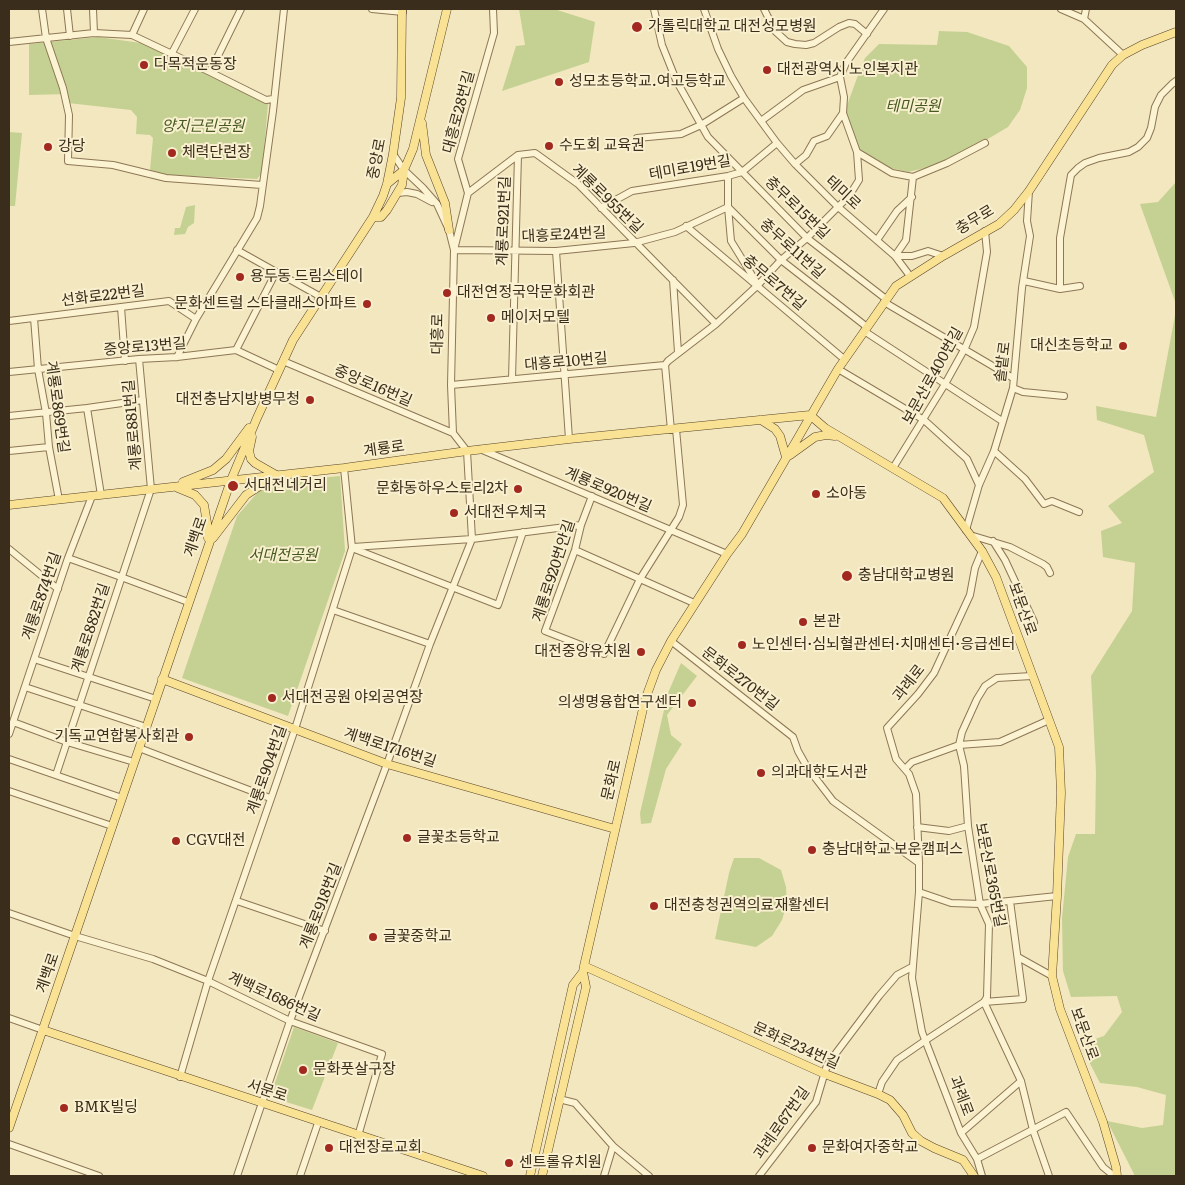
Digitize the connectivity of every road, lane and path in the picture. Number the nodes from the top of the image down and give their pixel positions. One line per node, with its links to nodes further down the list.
1 (42, 9): 24 (street)
2 (67, 9): 23 (street)
3 (93, 9): 20 (street)
4 (144, 9): 22 (street)
5 (195, 9): 26 (street)
6 (241, 9): 28 (street)
7 (284, 9): 32 (street)
8 (372, 9): 17 (street)
9 (448, 9): 34 (main road)
10 (493, 9): 52 (street, 대흥로28번길)
11 (654, 9): 36 (street, 충무로15번길)
12 (704, 9): 31 (street, 테미로)
13 (764, 9): 21 (street)
14 (884, 9): 21 (street)
15 (1061, 9): 18 (street)
16 (1086, 9): 18 (street)
17 (402, 10): 41 (main road, 중앙로)
18 (1084, 19): 27 (street)
19 (1176, 32): 27 (main road, 충무로)
20 (94, 33): 22 (street); 23 (street)
21 (867, 34): 29 (street)
22 (132, 35): 26 (street)
23 (70, 36): 24 (street)
24 (46, 38): 25 (street); 49 (street)
25 (9, 42)
26 (172, 53): 28 (street)
27 (1123, 55): 50 (main road, 충무로)
28 (210, 72): 32 (street)
29 (840, 77): 33 (street); 35 (street)
30 (1176, 81): 78 (street)
31 (744, 98): 35 (street, 테미로); 36 (street)
32 (274, 99): 49 (street)
33 (843, 113): 40 (street); 43 (street)
34 (422, 116): 44 (main road); 60 (main road)
35 (761, 120): 38 (street, 테미로)
36 (701, 125): 37 (street); 45 (street, 충무로15번길)
37 (637, 138)
38 (776, 143): 43 (street, 테미로); 45 (street, 테미로19번길)
39 (985, 143): 47 (street)
40 (857, 152): 47 (street); 55 (street)
41 (393, 154): 44 (street, 대흥로); 48 (main road, 중앙로)
42 (518, 155): 52 (street); 57 (street, 계룡로955번길); 67 (street, 계룡로921번길)
43 (795, 164): 55 (street, 테미로)
44 (404, 170): 48 (main road); 51 (main road); 54 (street, 대흥로)
45 (742, 172): 46 (street, 테미로19번길); 62 (street, 충무로15번길)
46 (728, 176): 56 (street); 57 (street, 테미로19번길)
47 (913, 177): 53 (street)
48 (387, 184): 58 (main road, 중앙로)
49 (262, 185): 65 (street)
50 (1029, 192): 61 (main road, 충무로); 75 (street, 솔밭로)
51 (398, 193): 54 (street); 58 (main road)
52 (468, 193): 66 (street)
53 (912, 197): 63 (street); 69 (street)
54 (436, 204): 60 (street, 대흥로)
55 (838, 206): 62 (street); 63 (street, 테미로)
56 (728, 207): 59 (street, 대흥로24번길); 71 (street, 충무로11번길); 76 (street)
57 (601, 208): 64 (street, 계룡로955번길)
58 (373, 217): 79 (main road, 중앙로)
59 (686, 226): 64 (street, 대흥로24번길); 76 (street, 충무로7번길)
60 (450, 230): 66 (street, 대흥로)
61 (985, 231): 70 (main road, 충무로); 87 (street, 보문산로400번길)
62 (807, 238): 71 (street); 80 (street, 충무로15번길)
63 (876, 240): 69 (street, 테미로)
64 (634, 242): 68 (street, 대흥로24번길); 74 (street, 계룡로955번길)
65 (237, 250): 72 (street); 84 (street)
66 (454, 250): 67 (street, 대흥로24번길); 104 (street, 대흥로)
67 (515, 251): 68 (street, 대흥로24번길); 102 (street, 계룡로921번길)
68 (556, 251): 100 (street)
69 (895, 256): 70 (street); 73 (street, 테미로)
70 (943, 256): 73 (main road, 충무로)
71 (781, 260): 76 (street); 86 (street, 충무로11번길)
72 (276, 272): 79 (street); 88 (street)
73 (910, 276): 80 (main road, 충무로)
74 (673, 280): 85 (street, 계룡로955번길); 89 (street)
75 (1024, 281): 78 (street); 101 (street, 솔밭로)
76 (758, 285): 85 (street); 92 (street, 충무로7번길)
77 (1080, 286): 78 (street)
78 (1060, 289)
79 (322, 297): 94 (main road, 중앙로)
80 (885, 300): 86 (main road, 충무로); 87 (street, 충무로15번길)
81 (121, 307): 82 (street, 선화로22번길); 84 (street, 선화로22번길); 93 (street)
82 (34, 318): 83 (street, 선화로22번길); 96 (street, 계룡로869번길)
83 (9, 321)
84 (195, 321): 90 (street)
85 (716, 324): 89 (street)
86 (865, 329): 92 (main road, 충무로); 103 (street, 충무로11번길)
87 (965, 348): 101 (street, 충무로15번길); 103 (street, 보문산로400번길)
88 (236, 350): 90 (street, 중앙로13번길); 98 (street)
89 (678, 352): 95 (street)
90 (177, 357): 91 (street, 중앙로13번길)
91 (139, 359): 93 (street, 중앙로13번길); 107 (street, 계룡로881번길)
92 (844, 359): 97 (main road, 충무로)
93 (125, 361): 96 (street, 중앙로13번길)
94 (283, 361): 98 (main road, 중앙로); 117 (street, 중앙로16번길)
95 (665, 365): 100 (street, 대흥로10번길); 116 (street)
96 (38, 369): 99 (street, 중앙로13번길); 109 (street, 계룡로869번길)
97 (838, 369): 110 (main road, 충무로); 114 (street)
98 (279, 370): 112 (main road, 중앙로)
99 (9, 372)
100 (564, 374): 102 (street, 대흥로10번길); 119 (street)
101 (1013, 378): 105 (street, 솔밭로)
102 (512, 379): 104 (street, 대흥로10번길)
103 (945, 384): 114 (street, 보문산로400번길); 115 (street, 충무로11번길)
104 (450, 385): 117 (street, 대흥로)
105 (1013, 388): 106 (street); 115 (street, 솔밭로)
106 (1064, 396)
107 (143, 400): 108 (street); 132 (street, 계룡로881번길)
108 (87, 408): 109 (street); 133 (street)
109 (46, 413): 111 (street); 120 (street, 계룡로869번길)
110 (810, 415): 113 (main road, 계룡로); 118 (main road, 보문산로); 125 (main road, 문화로)
111 (9, 416)
112 (257, 418): 128 (main road); 129 (main road, 중앙로); 131 (main road)
113 (761, 420): 116 (main road, 계룡로); 125 (main road)
114 (924, 420): 127 (street, 보문산로400번길); 130 (street)
115 (1002, 421): 124 (street, 솔밭로)
116 (674, 429): 119 (main road, 계룡로); 140 (street, 계룡로920번안길)
117 (454, 433): 123 (street)
118 (840, 437): 125 (main road); 127 (main road, 보문산로)
119 (569, 439): 121 (main road, 계룡로)
120 (48, 447): 122 (street); 136 (street, 계룡로869번길)
121 (480, 450): 123 (main road, 계룡로); 135 (street, 계룡로920번길)
122 (9, 451)
123 (467, 451): 126 (main road, 계룡로); 143 (street, 계룡로918번길)
124 (994, 451): 130 (street, 솔밭로); 138 (street)
125 (786, 457): 150 (main road, 문화로)
126 (344, 468): 128 (main road, 계룡로); 146 (street, 계룡로904번길)
127 (893, 468): 142 (main road, 보문산로)
128 (276, 476): 129 (main road, 계룡로); 145 (main road)
129 (231, 480): 131 (main road, 계룡로); 145 (main road, 계백로)
130 (979, 485): 142 (street, 솔밭로)
131 (168, 487): 132 (main road, 계룡로); 145 (main road)
132 (151, 489): 133 (main road, 계룡로); 153 (street, 계룡로882번길)
133 (101, 495): 134 (main road, 계룡로)
134 (92, 496): 136 (main road, 계룡로); 151 (street, 계룡로874번길)
135 (592, 496): 139 (street, 계룡로920번안길); 140 (street, 계룡로920번길)
136 (59, 500): 137 (main road, 계룡로)
137 (9, 505)
138 (1079, 512)
139 (580, 525): 141 (street); 148 (street, 계룡로920번안길)
140 (670, 529): 150 (street, 계룡로920번길); 154 (street, 계룡로920번안길)
141 (523, 532): 143 (street); 155 (street)
142 (968, 533): 144 (street); 149 (main road, 보문산로)
143 (472, 539): 146 (street); 155 (street, 계룡로918번길)
144 (993, 542): 152 (street); 160 (street)
145 (208, 544): 157 (main road, 계백로)
146 (352, 548): 155 (street); 159 (street, 계룡로904번길)
147 (9, 549): 156 (street)
148 (574, 550): 154 (street); 154 (street, 계룡로920번안길)
149 (982, 551): 164 (main road, 보문산로); 181 (street, 과례로)
150 (727, 554): 158 (main road, 문화로)
151 (68, 558): 153 (street); 156 (street, 계룡로874번길)
152 (1050, 573)
153 (121, 577): 157 (street); 165 (street, 계룡로882번길)
154 (640, 579): 158 (street)
155 (454, 588): 162 (street, 계룡로918번길)
156 (58, 589): 163 (street, 계룡로874번길)
157 (188, 602): 166 (main road, 계백로)
158 (694, 604): 161 (main road, 문화로)
159 (333, 610): 162 (street); 173 (street, 계룡로904번길)
160 (1034, 622)
161 (671, 641): 189 (main road, 문화로); 190 (street, 문화로270번길)
162 (430, 644): 180 (street, 계룡로918번길)
163 (34, 659): 165 (street); 167 (street, 계룡로874번길)
164 (1032, 676): 170 (main road, 보문산로); 176 (street, 보문산로365번길)
165 (88, 678): 168 (street); 169 (street, 계룡로882번길)
166 (162, 679): 168 (main road, 계백로); 173 (main road, 계백로1716번길)
167 (24, 687): 169 (street); 171 (street, 계룡로874번길)
168 (156, 699): 172 (main road, 계백로)
169 (79, 705): 172 (street); 175 (street, 계룡로882번길)
170 (1049, 720): 176 (street); 192 (main road, 보문산로)
171 (13, 722): 174 (street, 계룡로874번길); 175 (street)
172 (146, 727): 177 (main road, 계백로)
173 (294, 729): 180 (main road, 계백로1716번길); 185 (street, 계룡로904번길)
174 (9, 734)
175 (67, 742): 179 (street); 182 (street, 계룡로882번길)
176 (959, 746): 181 (street); 187 (street, 보문산로365번길)
177 (139, 748): 179 (main road, 계백로); 185 (street)
178 (9, 759): 182 (street)
179 (134, 762): 184 (main road, 계백로)
180 (387, 764): 189 (main road, 계백로1716번길); 197 (street, 계룡로918번길)
181 (906, 769): 188 (street, 과례로)
182 (56, 775): 184 (street)
183 (9, 791): 186 (street)
184 (122, 798): 186 (main road, 계백로)
185 (270, 798): 194 (street, 계룡로904번길)
186 (112, 826): 198 (main road, 계백로)
187 (968, 826): 188 (street); 195 (street, 보문산로365번길)
188 (917, 827): 190 (street, 과례로)
189 (615, 829): 201 (main road, 문화로)
190 (919, 863): 191 (street, 과례로)
191 (919, 892): 195 (street); 200 (street, 과례로)
192 (1057, 896): 193 (street); 202 (main road, 보문산로)
193 (1010, 901): 195 (street); 199 (street)
194 (237, 902): 197 (street); 203 (street, 계룡로904번길)
195 (980, 904): 204 (street, 보문산로365번길)
196 (9, 914): 198 (street, 계백로1686번길)
197 (325, 931): 206 (street, 계룡로918번길)
198 (75, 936): 203 (street, 계백로1686번길); 207 (main road, 계백로)
199 (1018, 957): 202 (street); 204 (street)
200 (912, 968): 208 (street, 과례로); 209 (street, 과례로67번길)
201 (584, 969): 209 (main road, 문화로234번길); 213 (main road, 문화로); 227 (main road, 문화로)
202 (1052, 976): 235 (main road, 보문산로)
203 (208, 981): 206 (street, 계백로1686번길); 210 (street, 계룡로904번길)
204 (984, 1002): 208 (street); 211 (street)
205 (9, 1018): 207 (street)
206 (290, 1021): 214 (street, 계룡로918번길); 219 (street, 계백로1686번길)
207 (43, 1030): 210 (main road, 서문로); 216 (main road, 계백로)
208 (926, 1040): 212 (street); 218 (street, 과례로)
209 (825, 1074): 212 (main road, 문화로234번길); 231 (street, 과례로67번길)
210 (180, 1077): 214 (main road, 서문로)
211 (1021, 1081): 217 (street); 218 (street, 과례로)
212 (878, 1094): 232 (main road, 문화로234번길)
213 (559, 1099): 221 (street); 228 (main road, 문화로)
214 (261, 1104): 215 (main road, 서문로); 224 (street, 계룡로918번길)
215 (318, 1123): 219 (main road, 서문로); 225 (street)
216 (9, 1128)
217 (1033, 1130): 222 (street); 234 (street); 235 (street, 보문산로)
218 (961, 1133): 222 (street, 과례로)
219 (358, 1136): 226 (main road, 서문로)
220 (9, 1144): 223 (street)
221 (613, 1146): 229 (street); 230 (street)
222 (977, 1159): 233 (street, 과례로)
223 (99, 1176)
224 (237, 1176)
225 (300, 1176)
226 (483, 1176)
227 (530, 1176)
228 (542, 1176)
229 (604, 1176)
230 (649, 1176)
231 (759, 1176)
232 (974, 1176)
233 (982, 1176)
234 (1049, 1176)
235 (1115, 1176)

